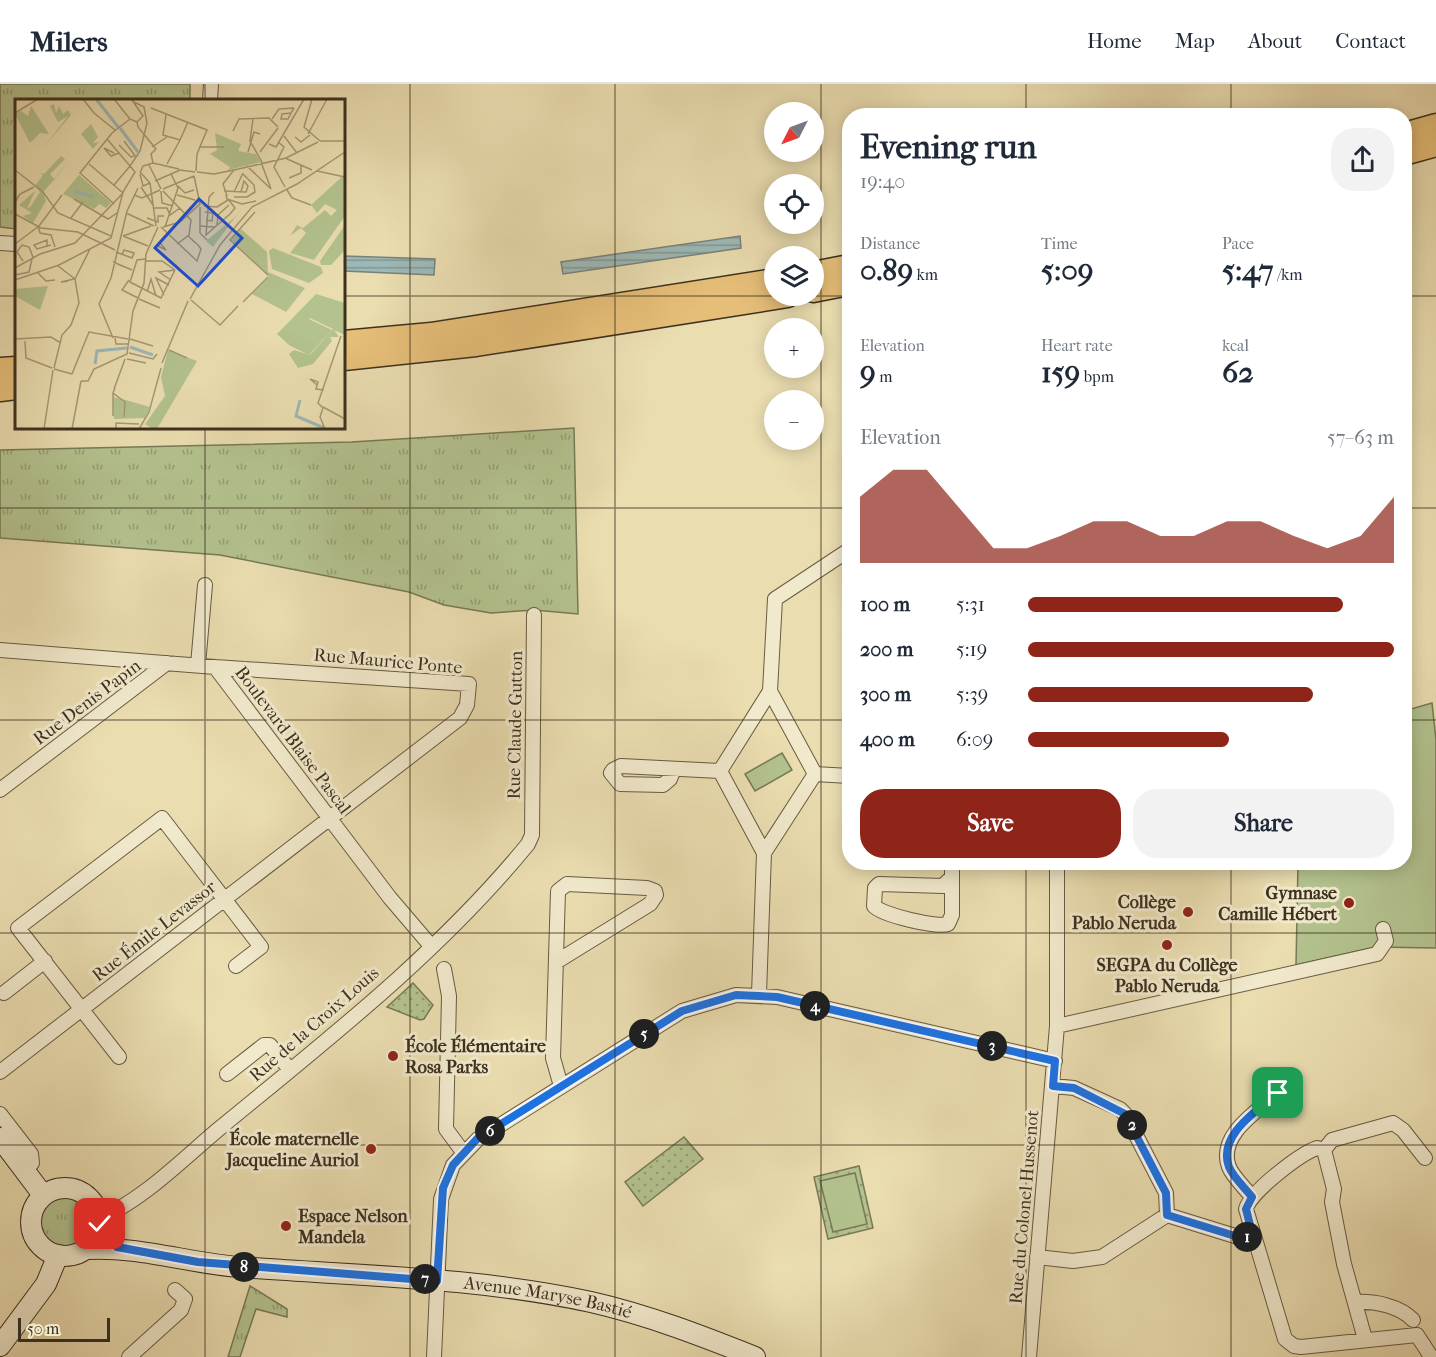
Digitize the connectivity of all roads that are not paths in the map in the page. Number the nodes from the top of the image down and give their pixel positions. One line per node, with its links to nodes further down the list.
1 (211, 84): 2 (street)
2 (210, 99)
3 (1436, 125): 4 (main road)
4 (1412, 132)
5 (1436, 145): 6 (main road)
6 (1412, 152)
7 (0, 243): 8 (street)
8 (15, 244)
9 (842, 267): 10 (main road)
10 (824, 271)
11 (764, 282): 15 (main road)
12 (842, 285): 13 (main road)
13 (824, 289)
14 (764, 300): 16 (main road)
15 (345, 342)
16 (345, 358)
17 (15, 368): 18 (main road)
18 (0, 369)
19 (15, 386): 20 (main road)
20 (0, 388)
21 (842, 555): 28 (street)
22 (205, 585): 26 (street)
23 (534, 615): 35 (street, Rue Claude Gutton)
24 (0, 650): 25 (street, Boulevard Blaise Pascal)
25 (167, 663): 26 (street, Boulevard Blaise Pascal); 33 (street, Rue Denis Papin)
26 (198, 665): 27 (street, Boulevard Blaise Pascal)
27 (215, 667): 34 (street, Boulevard Blaise Pascal); 34 (street, Rue Maurice Ponte)
28 (770, 691): 30 (street); 31 (street)
29 (674, 769): 30 (street)
30 (720, 771): 36 (street)
31 (815, 774): 32 (street); 36 (street)
32 (842, 776)
33 (0, 790)
34 (330, 818): 40 (street, Rue Émile Levassor); 42 (street, Boulevard Blaise Pascal)
35 (532, 835): 42 (street, Rue de la Croix Louis)
36 (764, 853): 48 (street)
37 (952, 870): 39 (street)
38 (1057, 870): 50 (street, Rue du Colonel Hussenot)
39 (952, 877): 39 (street)
40 (225, 898): 43 (street); 45 (street); 49 (street, Rue Émile Levassor)
41 (1383, 929): 50 (street)
42 (431, 946): 53 (street, Rue de la Croix Louis)
43 (45, 961): 47 (street); 49 (street)
44 (556, 962): 44 (street); 56 (street)
45 (236, 966)
46 (444, 969): 62 (street)
47 (4, 993)
48 (759, 994): 52 (street); 56 (street)
49 (82, 1010): 51 (street); 54 (street, Rue Émile Levassor)
50 (1057, 1026): 52 (street, Rue du Colonel Hussenot)
51 (119, 1058)
52 (1055, 1061): 57 (street, Rue du Colonel Hussenot)
53 (290, 1070): 55 (street); 68 (street, Rue de la Croix Louis)
54 (0, 1072)
55 (227, 1074)
56 (561, 1086): 62 (street)
57 (1053, 1086): 67 (street); 73 (street, Rue du Colonel Hussenot)
58 (1278, 1093): 66 (street)
59 (0, 1114): 64 (street)
60 (0, 1138): 64 (street)
61 (1324, 1150): 63 (street); 66 (street); 76 (street)
62 (463, 1152): 74 (street)
63 (1425, 1158)
64 (25, 1172): 65 (street)
65 (43, 1195): 68 (street); 72 (street)
66 (1252, 1197): 69 (street)
67 (1167, 1215): 69 (street); 73 (street)
68 (99, 1224): 70 (street); 71 (street)
69 (1253, 1237): 78 (street)
70 (117, 1247): 71 (street, Avenue Maryse Bastié); 74 (street, Avenue Maryse Bastié)
71 (87, 1249): 72 (street)
72 (58, 1255): 79 (street)
73 (1038, 1257): 84 (street, Rue du Colonel Hussenot)
74 (437, 1281): 82 (street); 83 (street, Avenue Maryse Bastié)
75 (175, 1290): 81 (street)
76 (1356, 1302): 77 (street); 78 (street)
77 (1413, 1320)
78 (1365, 1339): 80 (street)
79 (0, 1346)
80 (1431, 1355)
81 (129, 1357)
82 (435, 1357)
83 (755, 1357)
84 (1029, 1357)

